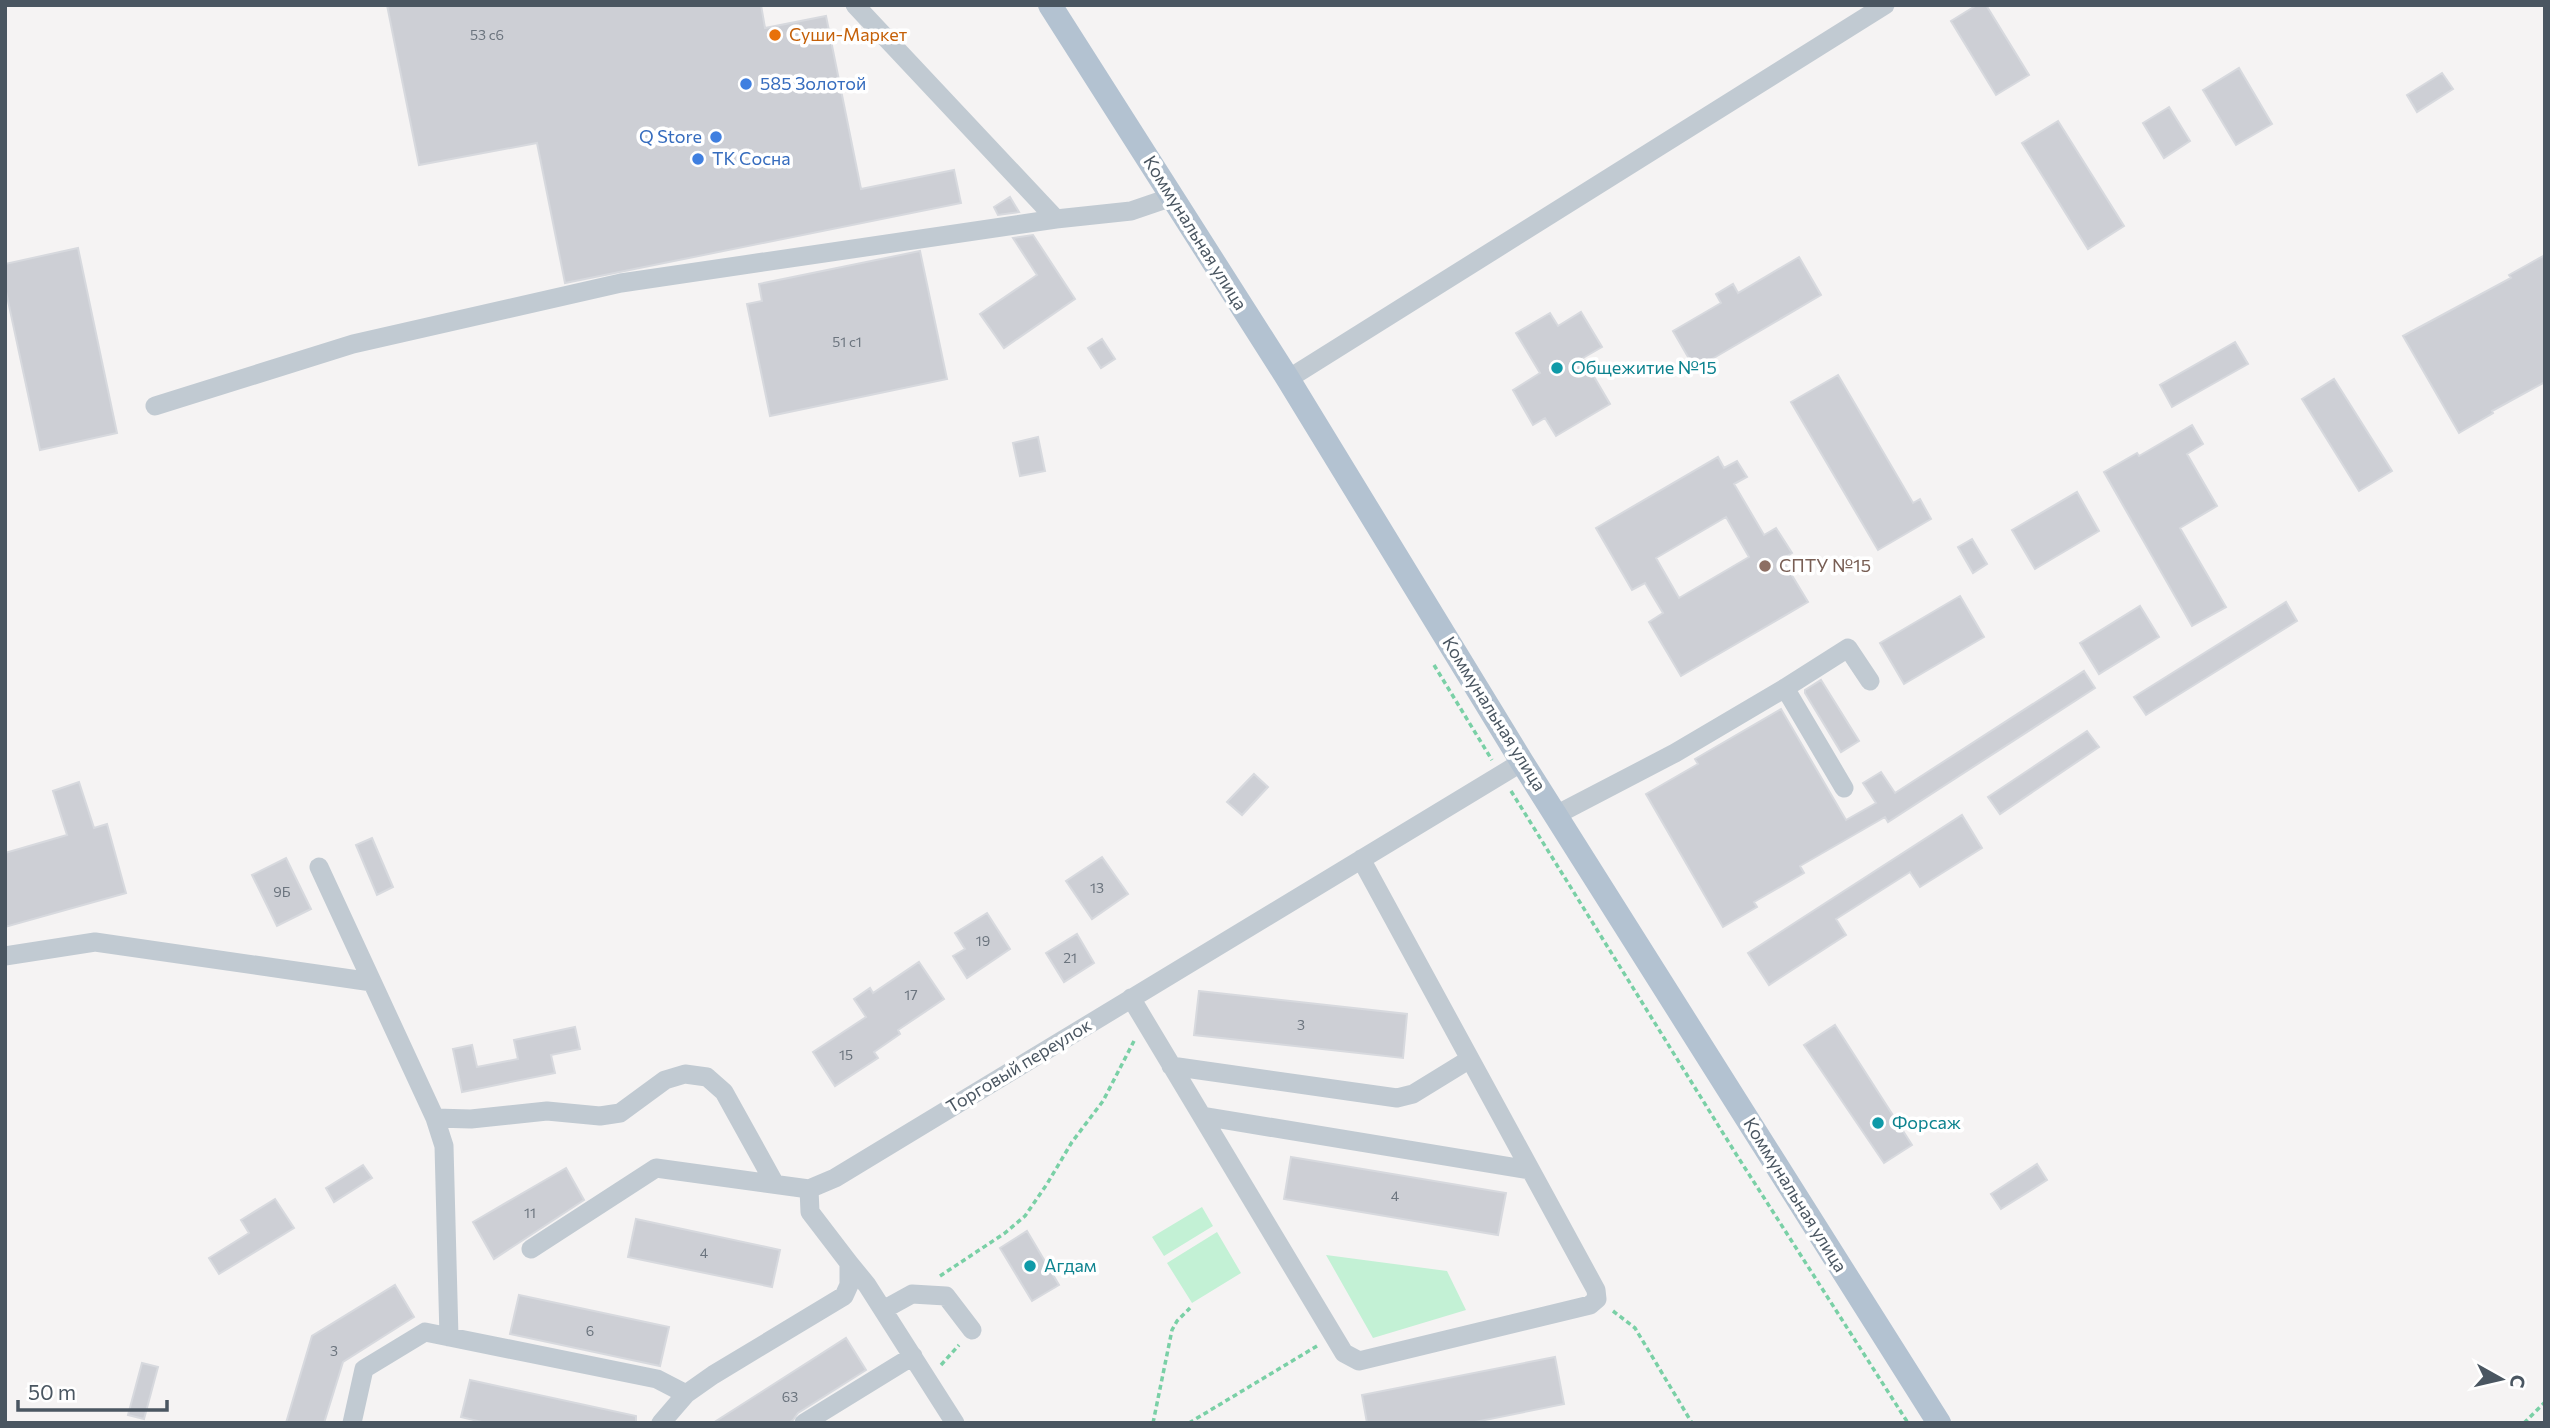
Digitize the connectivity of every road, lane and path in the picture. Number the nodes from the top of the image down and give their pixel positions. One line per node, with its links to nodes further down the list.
1 (855, 5): 5 (street)
2 (1050, 5): 4 (main road, Коммунальная улица)
3 (1885, 5): 6 (street)
4 (1172, 197): 5 (street); 6 (main road, Коммунальная улица)
5 (1056, 219): 7 (street)
6 (1287, 379): 10 (main road, Коммунальная улица)
7 (155, 406)
8 (1870, 681): 9 (street)
9 (1785, 688): 11 (street); 12 (street)
10 (1522, 762): 12 (main road, Коммунальная улица); 13 (street, Торговый переулок)
11 (1844, 788)
12 (1556, 815): 46 (main road, Коммунальная улица)
13 (1361, 859): 17 (street, Торговый переулок); 19 (street)
14 (319, 867): 16 (street)
15 (5, 956): 16 (street)
16 (372, 982): 22 (street)
17 (1131, 999): 18 (street); 25 (street, Торговый переулок)
18 (1144, 1021): 20 (street); 28 (path)
19 (1470, 1059): 20 (street); 23 (street)
20 (1171, 1066): 21 (street)
21 (1202, 1116): 23 (street); 33 (street)
22 (435, 1118): 24 (street); 34 (street)
23 (1530, 1170): 29 (street)
24 (775, 1184): 25 (street); 26 (street)
25 (809, 1189): 27 (street)
26 (531, 1249)
27 (849, 1263): 31 (street); 37 (street)
28 (912, 1294): 31 (street); 32 (street)
29 (1597, 1299): 33 (street); 45 (path)
30 (1190, 1308): 43 (path)
31 (884, 1310): 35 (street)
32 (972, 1331): 36 (path)
33 (1334, 1336): 44 (path)
34 (449, 1337): 37 (street); 39 (street)
35 (913, 1356): 36 (street); 41 (street)
36 (928, 1380): 42 (street)
37 (686, 1394): 40 (street)
38 (2545, 1402): 47 (path)
39 (352, 1423)
40 (661, 1423)
41 (804, 1423)
42 (955, 1423)
43 (1153, 1423)
44 (1188, 1423)
45 (1692, 1423)
46 (1939, 1423)
47 (2524, 1423)

